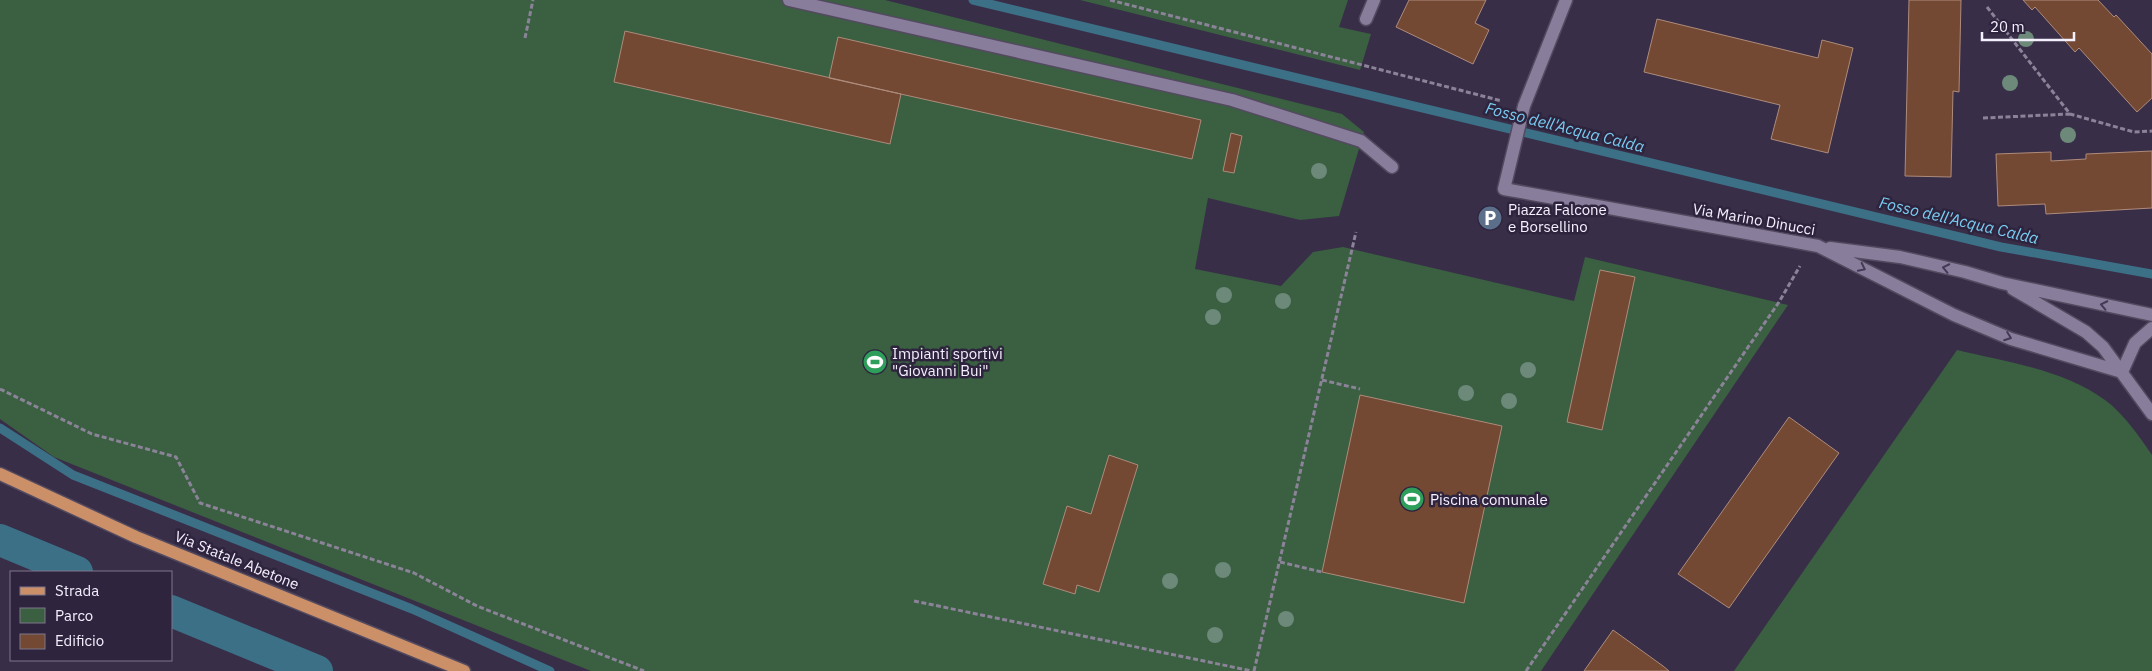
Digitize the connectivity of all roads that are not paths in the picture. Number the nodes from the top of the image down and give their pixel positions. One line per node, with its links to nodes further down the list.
1 (789, 0): 5 (street)
2 (1374, 0): 4 (street)
3 (1566, 0): 6 (street, Via Marino Dinucci)
4 (1366, 19)
5 (1392, 168)
6 (1815, 246): 7 (street, one-way to 6); 10 (street, Via Marino Dinucci, one-way to 10)
7 (2002, 283): 8 (street, one-way to 7); 10 (street)
8 (2152, 315)
9 (2152, 328): 10 (street)
10 (2122, 372): 11 (street)
11 (2152, 414)
12 (0, 474): 13 (main road, Via Statale Abetone)
13 (464, 671)

